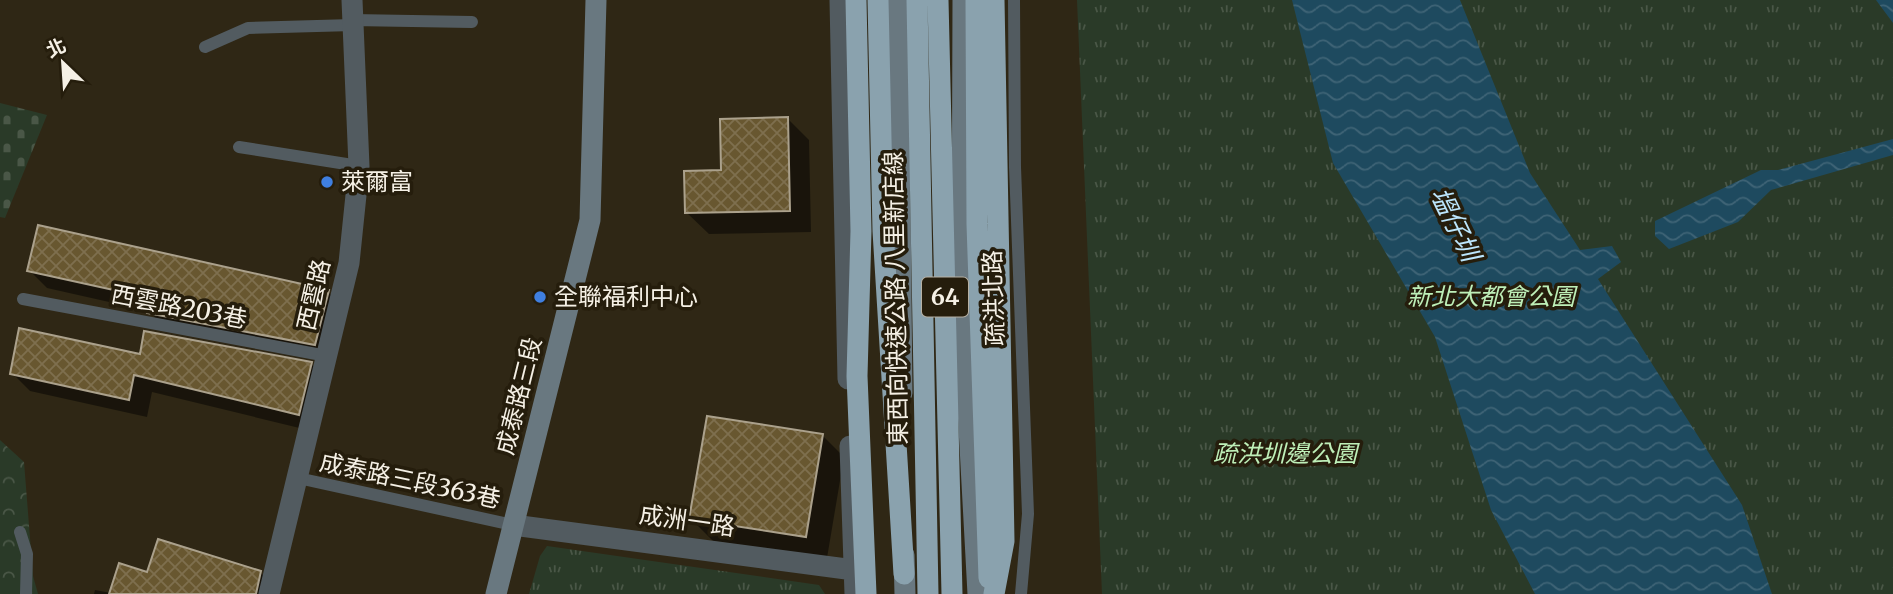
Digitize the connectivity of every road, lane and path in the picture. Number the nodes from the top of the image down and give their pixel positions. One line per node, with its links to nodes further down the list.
1 (596, 0): 20 (street, 成泰路三段)
2 (840, 0): 22 (street)
3 (856, 0): 28 (highway)
4 (878, 0): 23 (highway)
5 (898, 0): 23 (street)
6 (917, 0): 29 (highway, 東西向快速公路 八里新店線 / 64)
7 (938, 0): 30 (highway, 東西向快速公路 八里新店線 / 64)
8 (963, 0): 31 (street, 疏洪北路)
9 (976, 0): 32 (highway)
10 (993, 0): 32 (highway)
11 (1014, 0): 33 (lane, 疏洪北路)
12 (352, 15): 13 (lane); 14 (lane); 16 (street, 西雲路)
13 (472, 22)
14 (205, 47)
15 (239, 147): 16 (lane)
16 (359, 166): 18 (street, 西雲路)
17 (23, 299): 18 (lane, 西雲路203巷)
18 (327, 356): 19 (street, 西雲路)
19 (298, 478): 20 (lane, 成泰路三段363巷); 25 (street, 西雲路)
20 (513, 525): 22 (street, 成洲一路); 26 (street, 成泰路三段)
21 (20, 532): 24 (lane)
22 (854, 570): 27 (street)
23 (904, 584)
24 (26, 594)
25 (269, 594)
26 (496, 594)
27 (855, 594)
28 (866, 594)
29 (928, 594)
30 (952, 594)
31 (978, 594)
32 (992, 594)
33 (1021, 594)

